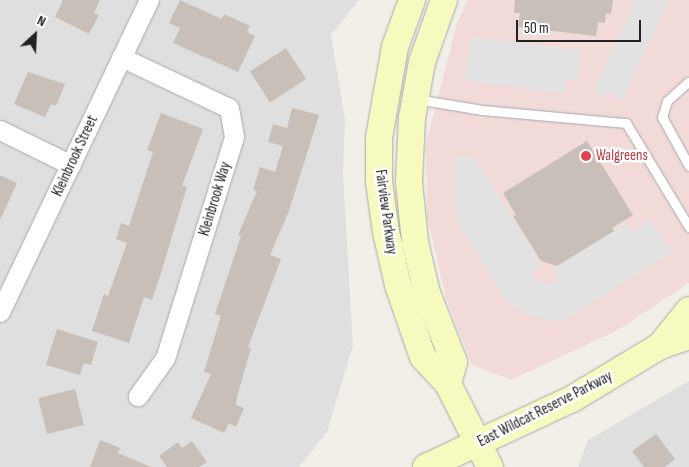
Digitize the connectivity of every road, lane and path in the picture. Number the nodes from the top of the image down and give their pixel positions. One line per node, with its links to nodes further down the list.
1 (149, 0): 4 (street, Kleinbrook Street)
2 (412, 0): 15 (main road, Fairview Parkway)
3 (444, 0): 6 (main road, Fairview Parkway)
4 (121, 56): 8 (street, Kleinbrook Street); 16 (street, Kleinbrook Way)
5 (688, 82): 9 (lane)
6 (415, 99): 10 (lane); 15 (main road, Fairview Parkway)
7 (0, 130): 8 (street)
8 (71, 165): 12 (street, Kleinbrook Street)
9 (689, 166)
10 (689, 227)
11 (689, 310): 14 (main road, East Wildcat Reserve Parkway)
12 (0, 312)
13 (689, 336): 14 (main road, East Wildcat Reserve Parkway)
14 (660, 346): 17 (main road, East Wildcat Reserve Parkway)
15 (448, 384): 17 (main road, Fairview Parkway)
16 (138, 396)
17 (479, 443): 18 (main road, East Wildcat Reserve Parkway); 19 (main road, Fairview Parkway)
18 (426, 467)
19 (490, 467)

